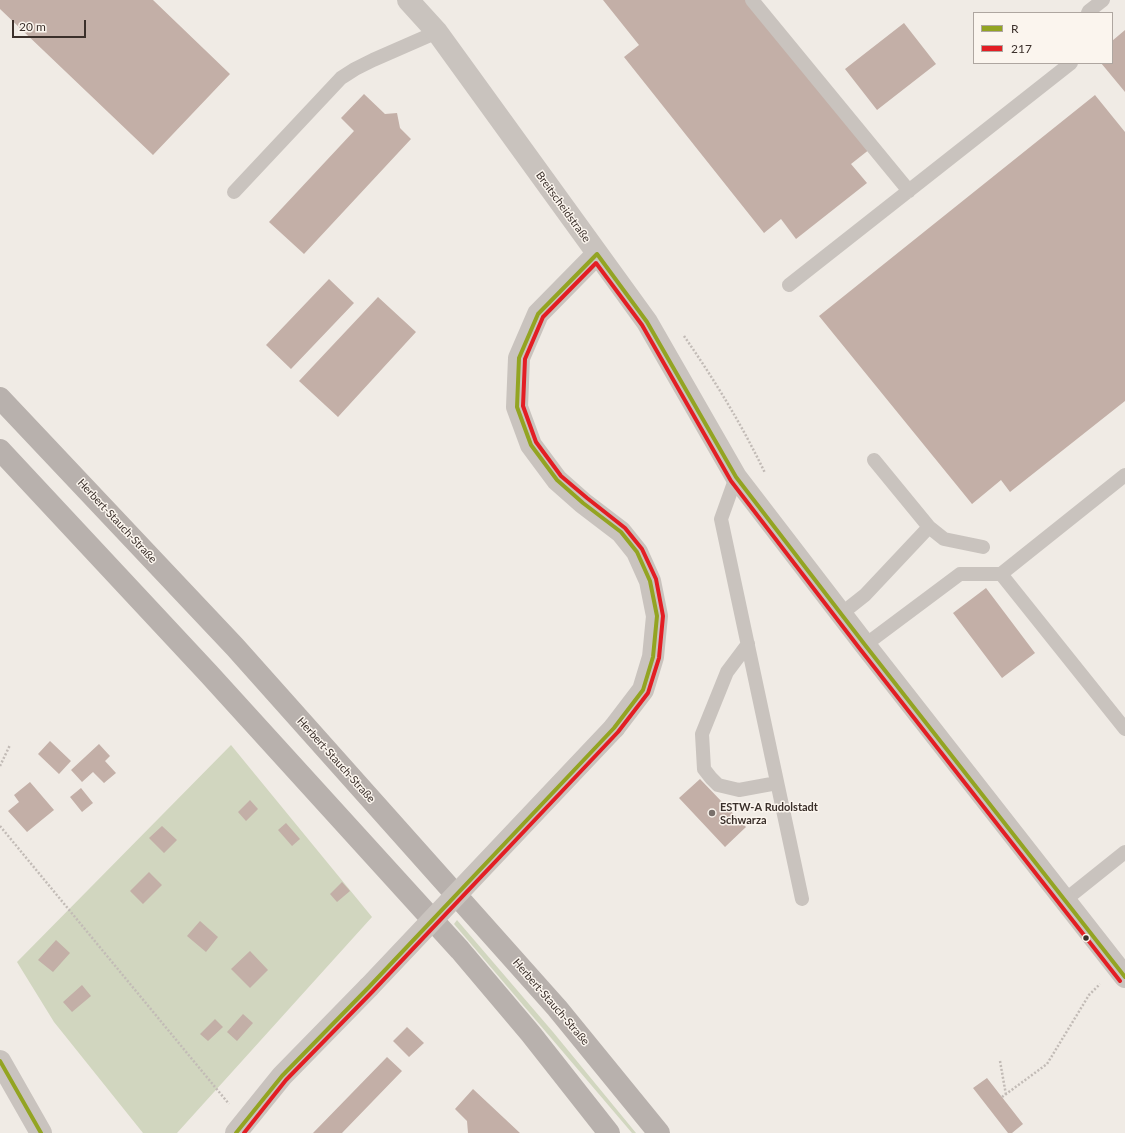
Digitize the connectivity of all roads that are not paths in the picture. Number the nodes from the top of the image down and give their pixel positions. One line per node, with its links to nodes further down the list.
1 (408, 0): 5 (street, Breitscheidstraße)
2 (752, 0): 7 (lane)
3 (1103, 0): 4 (lane)
4 (1088, 12)
5 (437, 32): 8 (lane); 9 (street, Breitscheidstraße)
6 (1070, 64): 7 (lane)
7 (909, 191): 10 (lane)
8 (234, 192)
9 (597, 254): 15 (street, Breitscheidstraße); 29 (street, bridge)
10 (789, 285)
11 (0, 398): 32 (main road, Herbert-Stauch-Straße)
12 (0, 450): 31 (main road)
13 (874, 460): 16 (lane)
14 (1125, 475): 18 (lane)
15 (736, 477): 19 (street, Breitscheidstraße); 20 (lane)
16 (929, 527): 17 (lane); 19 (lane)
17 (983, 547)
18 (1001, 574): 21 (lane); 22 (lane)
19 (841, 614): 21 (street, Breitscheidstraße)
20 (748, 644): 23 (lane); 23 (lane)
21 (865, 645): 26 (street, Breitscheidstraße)
22 (1125, 729)
23 (777, 783): 25 (lane)
24 (1125, 852): 26 (lane)
25 (802, 899)
26 (1065, 900): 27 (street, Breitscheidstraße)
27 (1121, 972)
28 (0, 1061): 30 (street)
29 (240, 1128)
30 (41, 1133)
31 (609, 1133)
32 (659, 1133)

